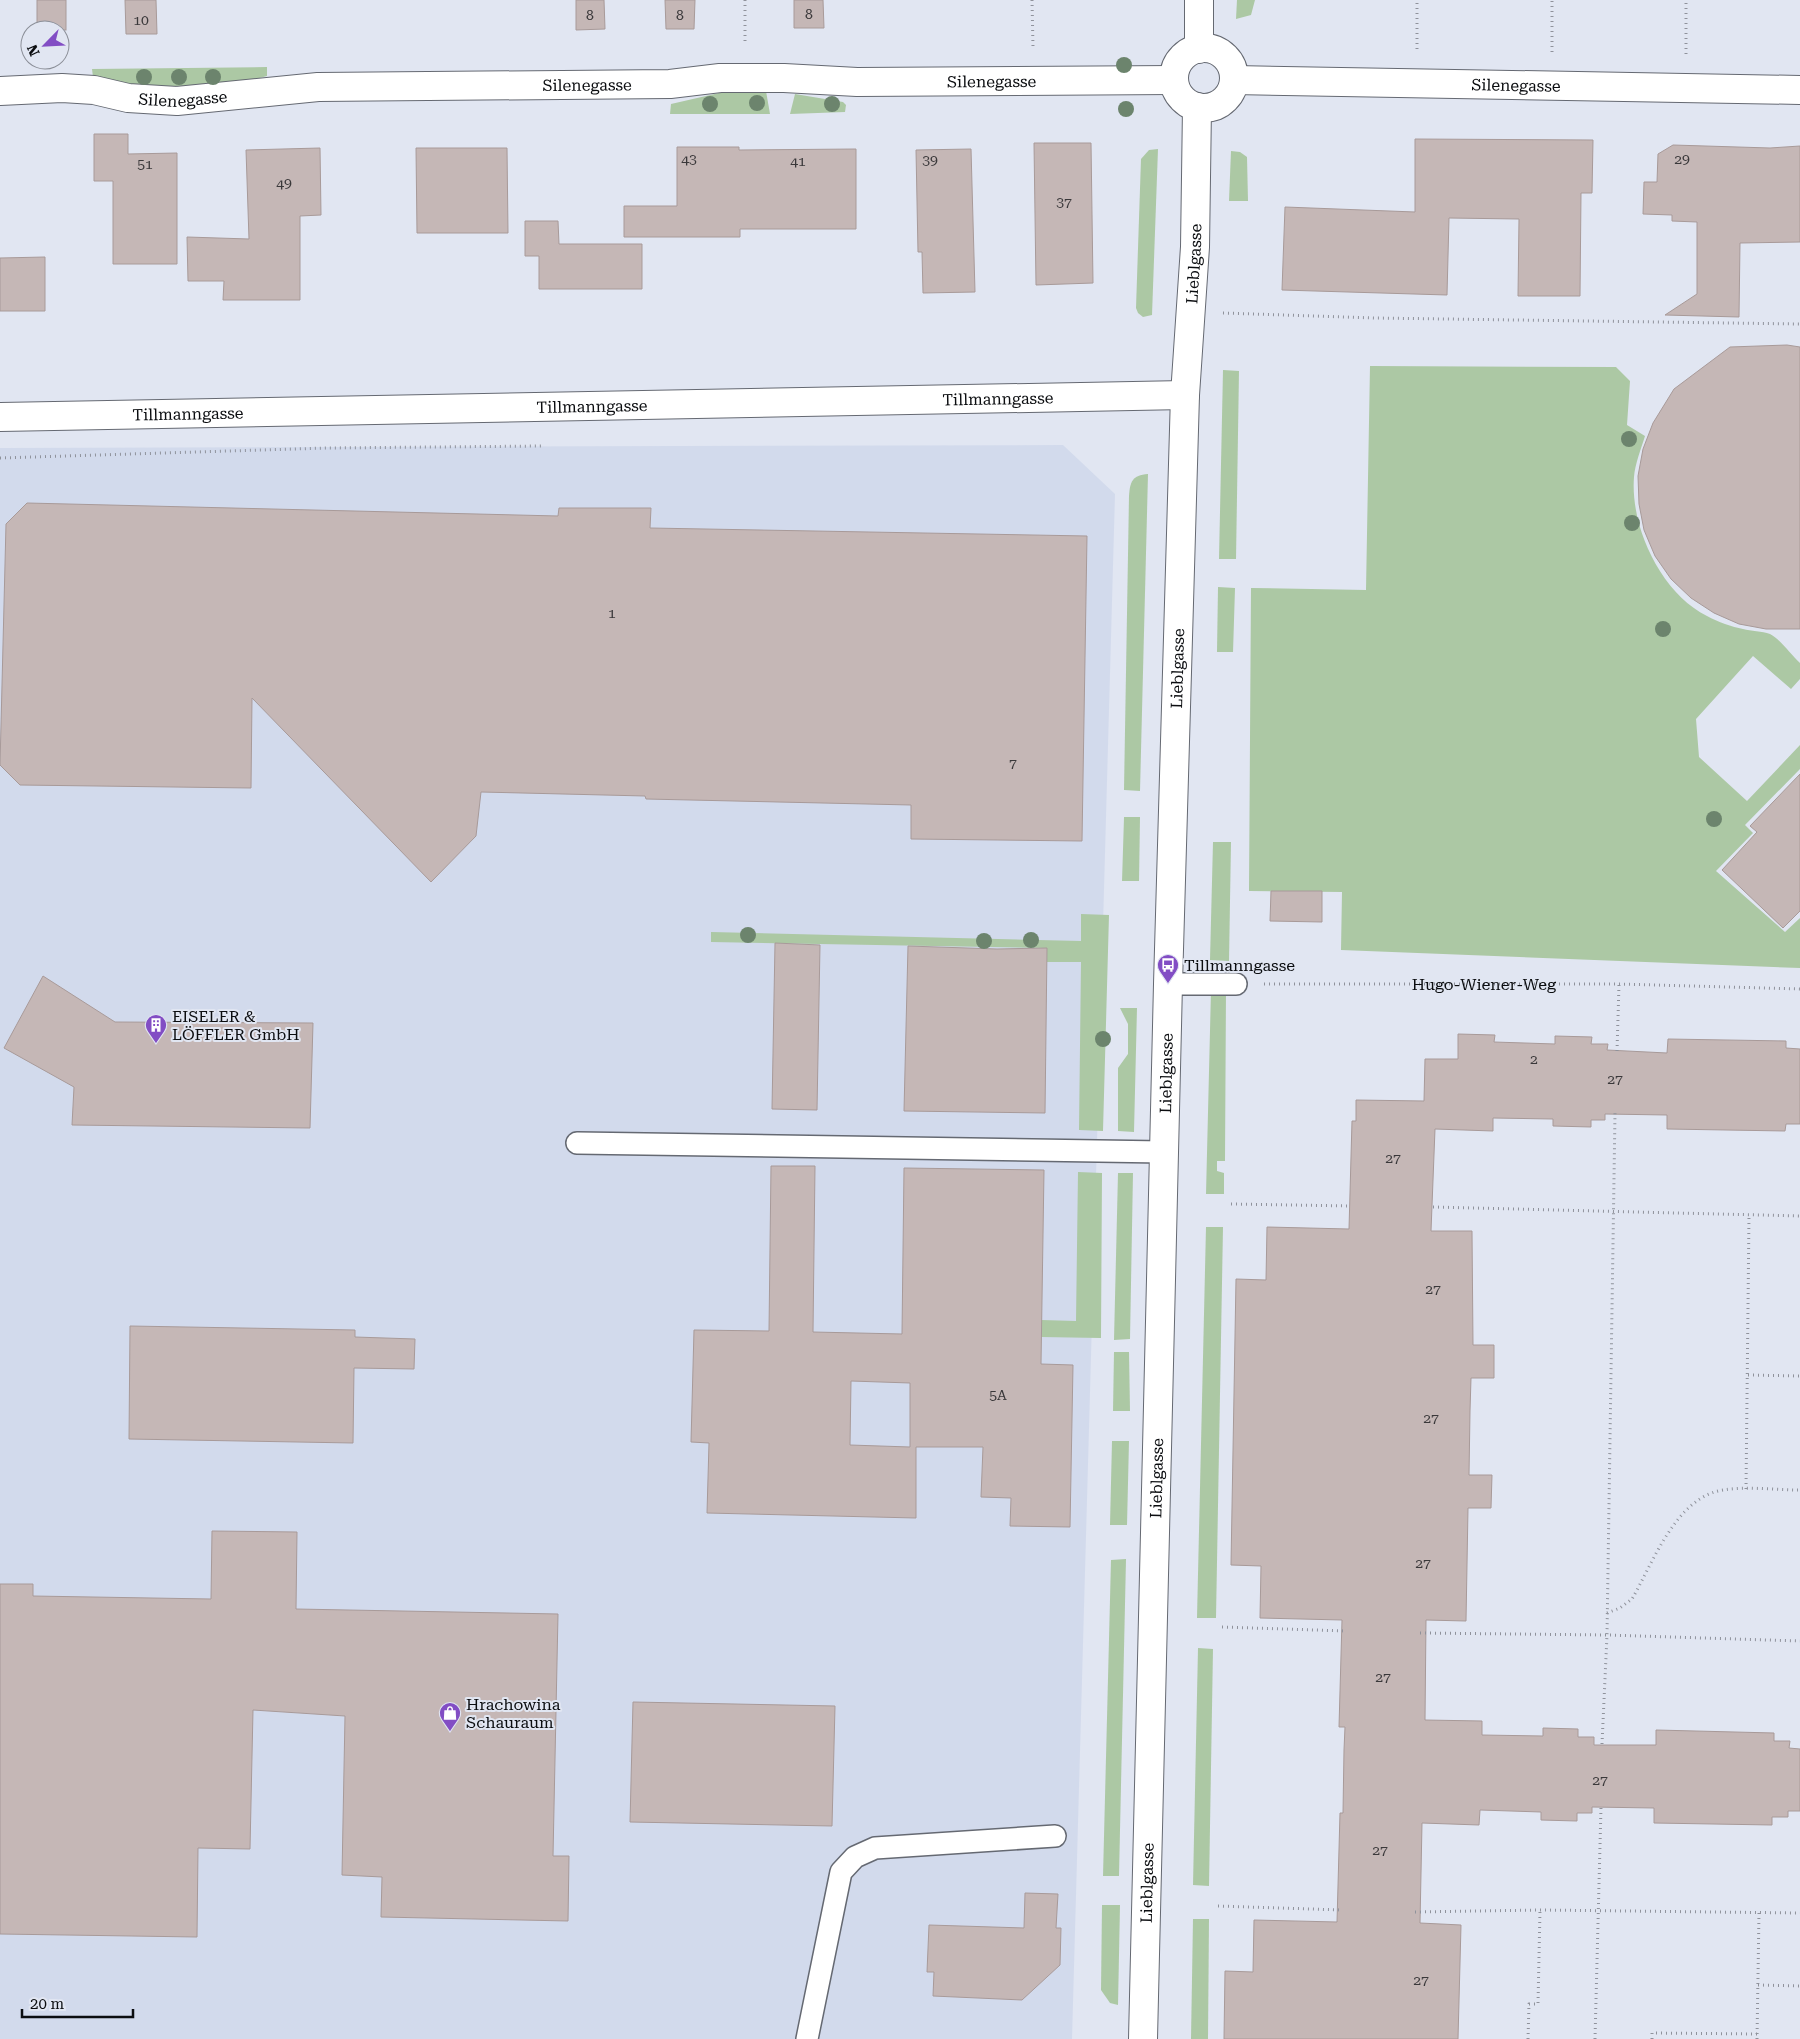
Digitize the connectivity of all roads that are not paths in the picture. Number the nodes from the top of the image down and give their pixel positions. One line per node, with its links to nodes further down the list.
1 (1199, 0): 2 (street)
2 (1199, 49): 3 (street); 4 (street)
3 (1174, 80): 6 (street, Silenegasse); 7 (street)
4 (1234, 80): 5 (street, Silenegasse); 7 (street)
5 (1800, 90)
6 (0, 91)
7 (1197, 107): 8 (street, Lieblgasse)
8 (1185, 395): 9 (street, Tillmanngasse); 10 (street, Lieblgasse)
9 (0, 417)
10 (1168, 984): 11 (lane); 13 (street, Lieblgasse)
11 (1236, 984)
12 (576, 1143): 13 (lane)
13 (1164, 1152): 16 (street, Lieblgasse)
14 (1055, 1836): 15 (lane)
15 (807, 2039)
16 (1143, 2039)

